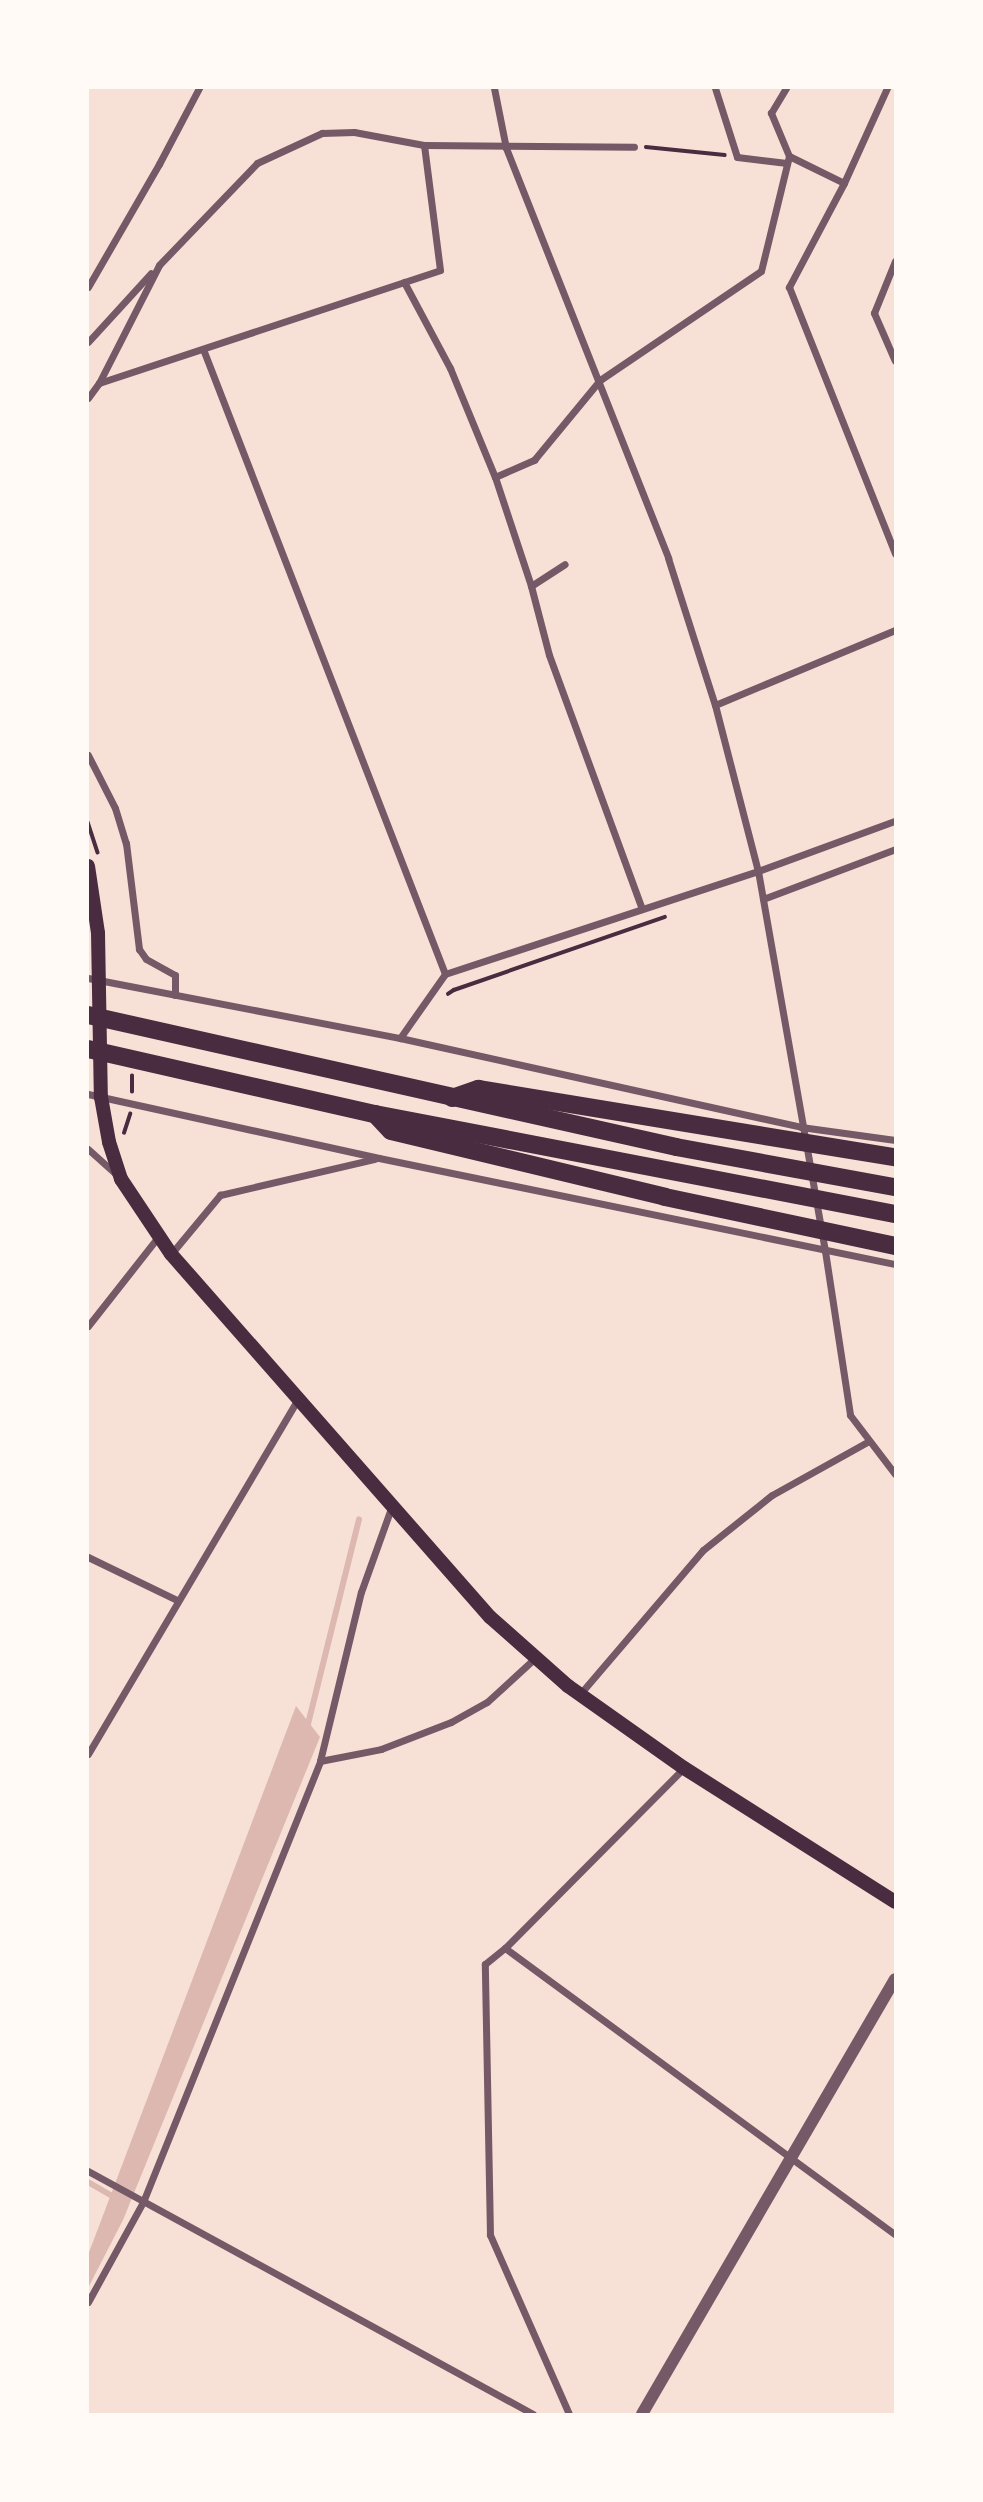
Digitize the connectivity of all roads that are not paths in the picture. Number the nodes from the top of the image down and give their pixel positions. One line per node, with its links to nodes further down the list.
1 (199, 88): 14 (street)
2 (494, 88): 8 (street)
3 (715, 88): 9 (street)
4 (786, 88): 9 (street)
5 (887, 88): 10 (street)
6 (424, 145): 8 (street); 12 (street); 13 (street)
7 (634, 147): 8 (street)
8 (506, 148): 18 (street)
9 (788, 160): 10 (street); 18 (street)
10 (844, 183): 22 (street)
11 (895, 261): 17 (street)
12 (159, 265): 15 (street); 19 (street)
13 (404, 282): 16 (street); 21 (street)
14 (88, 287)
15 (88, 342)
16 (202, 349): 19 (street); 34 (street)
17 (895, 361)
18 (600, 380): 21 (street); 26 (street)
19 (99, 383): 20 (street)
20 (88, 398)
21 (495, 477): 24 (street)
22 (895, 554)
23 (565, 564): 24 (street)
24 (531, 586): 33 (street)
25 (895, 630): 26 (street)
26 (715, 705): 31 (street)
27 (88, 755): 36 (street)
28 (895, 821): 31 (street)
29 (895, 849): 32 (street)
30 (94, 864): 35 (main road)
31 (758, 871): 32 (street); 33 (street)
32 (763, 899): 43 (street)
33 (642, 909): 34 (street)
34 (445, 974): 38 (street)
35 (93, 980): 36 (street); 40 (main road)
36 (175, 995): 38 (street)
37 (88, 1015): 41 (highway)
38 (400, 1038): 43 (street)
39 (88, 1049): 42 (highway)
40 (94, 1096): 47 (street); 48 (main road)
41 (452, 1098): 46 (highway); 49 (highway)
42 (375, 1114): 50 (highway); 52 (highway)
43 (802, 1127): 44 (street); 53 (street)
44 (895, 1140)
45 (88, 1149): 48 (street)
46 (895, 1157)
47 (379, 1158): 53 (street); 54 (street)
48 (121, 1179): 51 (main road)
49 (895, 1187)
50 (895, 1213)
51 (158, 1237): 54 (main road); 56 (street)
52 (895, 1246)
53 (825, 1251): 55 (street); 58 (street)
54 (171, 1254): 57 (main road)
55 (895, 1264)
56 (88, 1326)
57 (298, 1399): 60 (main road); 62 (street)
58 (869, 1441): 59 (street); 64 (street)
59 (895, 1474)
60 (391, 1508): 63 (main road); 66 (street)
61 (88, 1557): 62 (street)
62 (177, 1600): 65 (street)
63 (536, 1658): 64 (main road); 66 (street)
64 (579, 1694): 67 (main road)
65 (88, 1754)
66 (320, 1761): 73 (street)
67 (684, 1768): 68 (main road); 69 (street)
68 (895, 1902)
69 (505, 1948): 71 (street); 77 (street)
70 (895, 1979): 71 (street)
71 (790, 2155): 74 (street); 78 (street)
72 (88, 2171): 73 (street)
73 (143, 2202): 75 (street); 76 (street)
74 (895, 2235)
75 (88, 2302)
76 (533, 2414)
77 (569, 2414)
78 (642, 2414)

